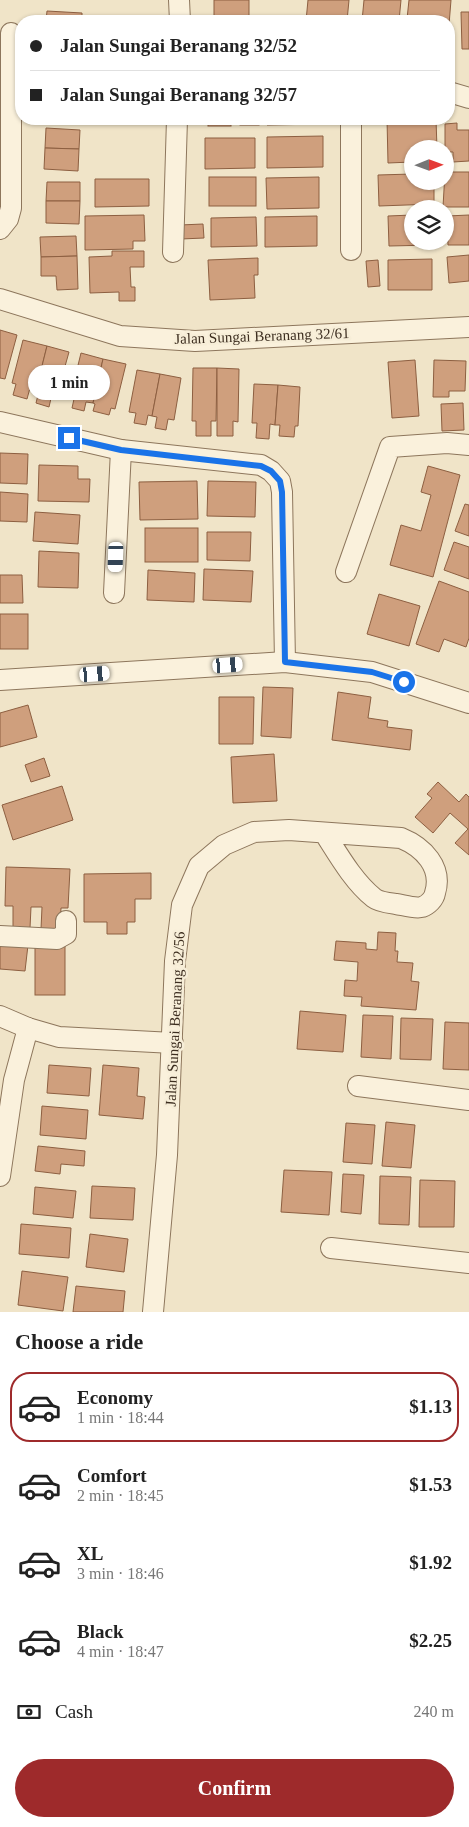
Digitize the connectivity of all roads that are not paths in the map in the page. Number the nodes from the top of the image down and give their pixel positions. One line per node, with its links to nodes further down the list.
1 (180, 0): 2 (street)
2 (180, 15)
3 (11, 33): 8 (street)
4 (455, 94): 5 (street)
5 (469, 98)
6 (178, 125): 10 (street)
7 (351, 125): 9 (street)
8 (1, 228)
9 (351, 250)
10 (173, 252)
11 (0, 300): 12 (street, Jalan Sungai Beranang 32/61)
12 (469, 327)
13 (0, 422): 15 (street)
14 (469, 444): 16 (street)
15 (121, 450): 17 (street); 18 (street)
16 (346, 572)
17 (114, 593)
18 (285, 662): 19 (street); 20 (street)
19 (0, 680)
20 (469, 703)
21 (325, 834): 21 (street, Jalan Sungai Beranang 32/56); 26 (street, Jalan Sungai Beranang 32/56)
22 (66, 921): 23 (street)
23 (0, 936)
24 (0, 1016): 25 (street)
25 (28, 1028): 26 (street); 29 (street)
26 (173, 1042): 32 (street, Jalan Sungai Beranang 32/56)
27 (358, 1086): 28 (street)
28 (469, 1100)
29 (0, 1176)
30 (331, 1248): 31 (street)
31 (469, 1263)
32 (153, 1312)

